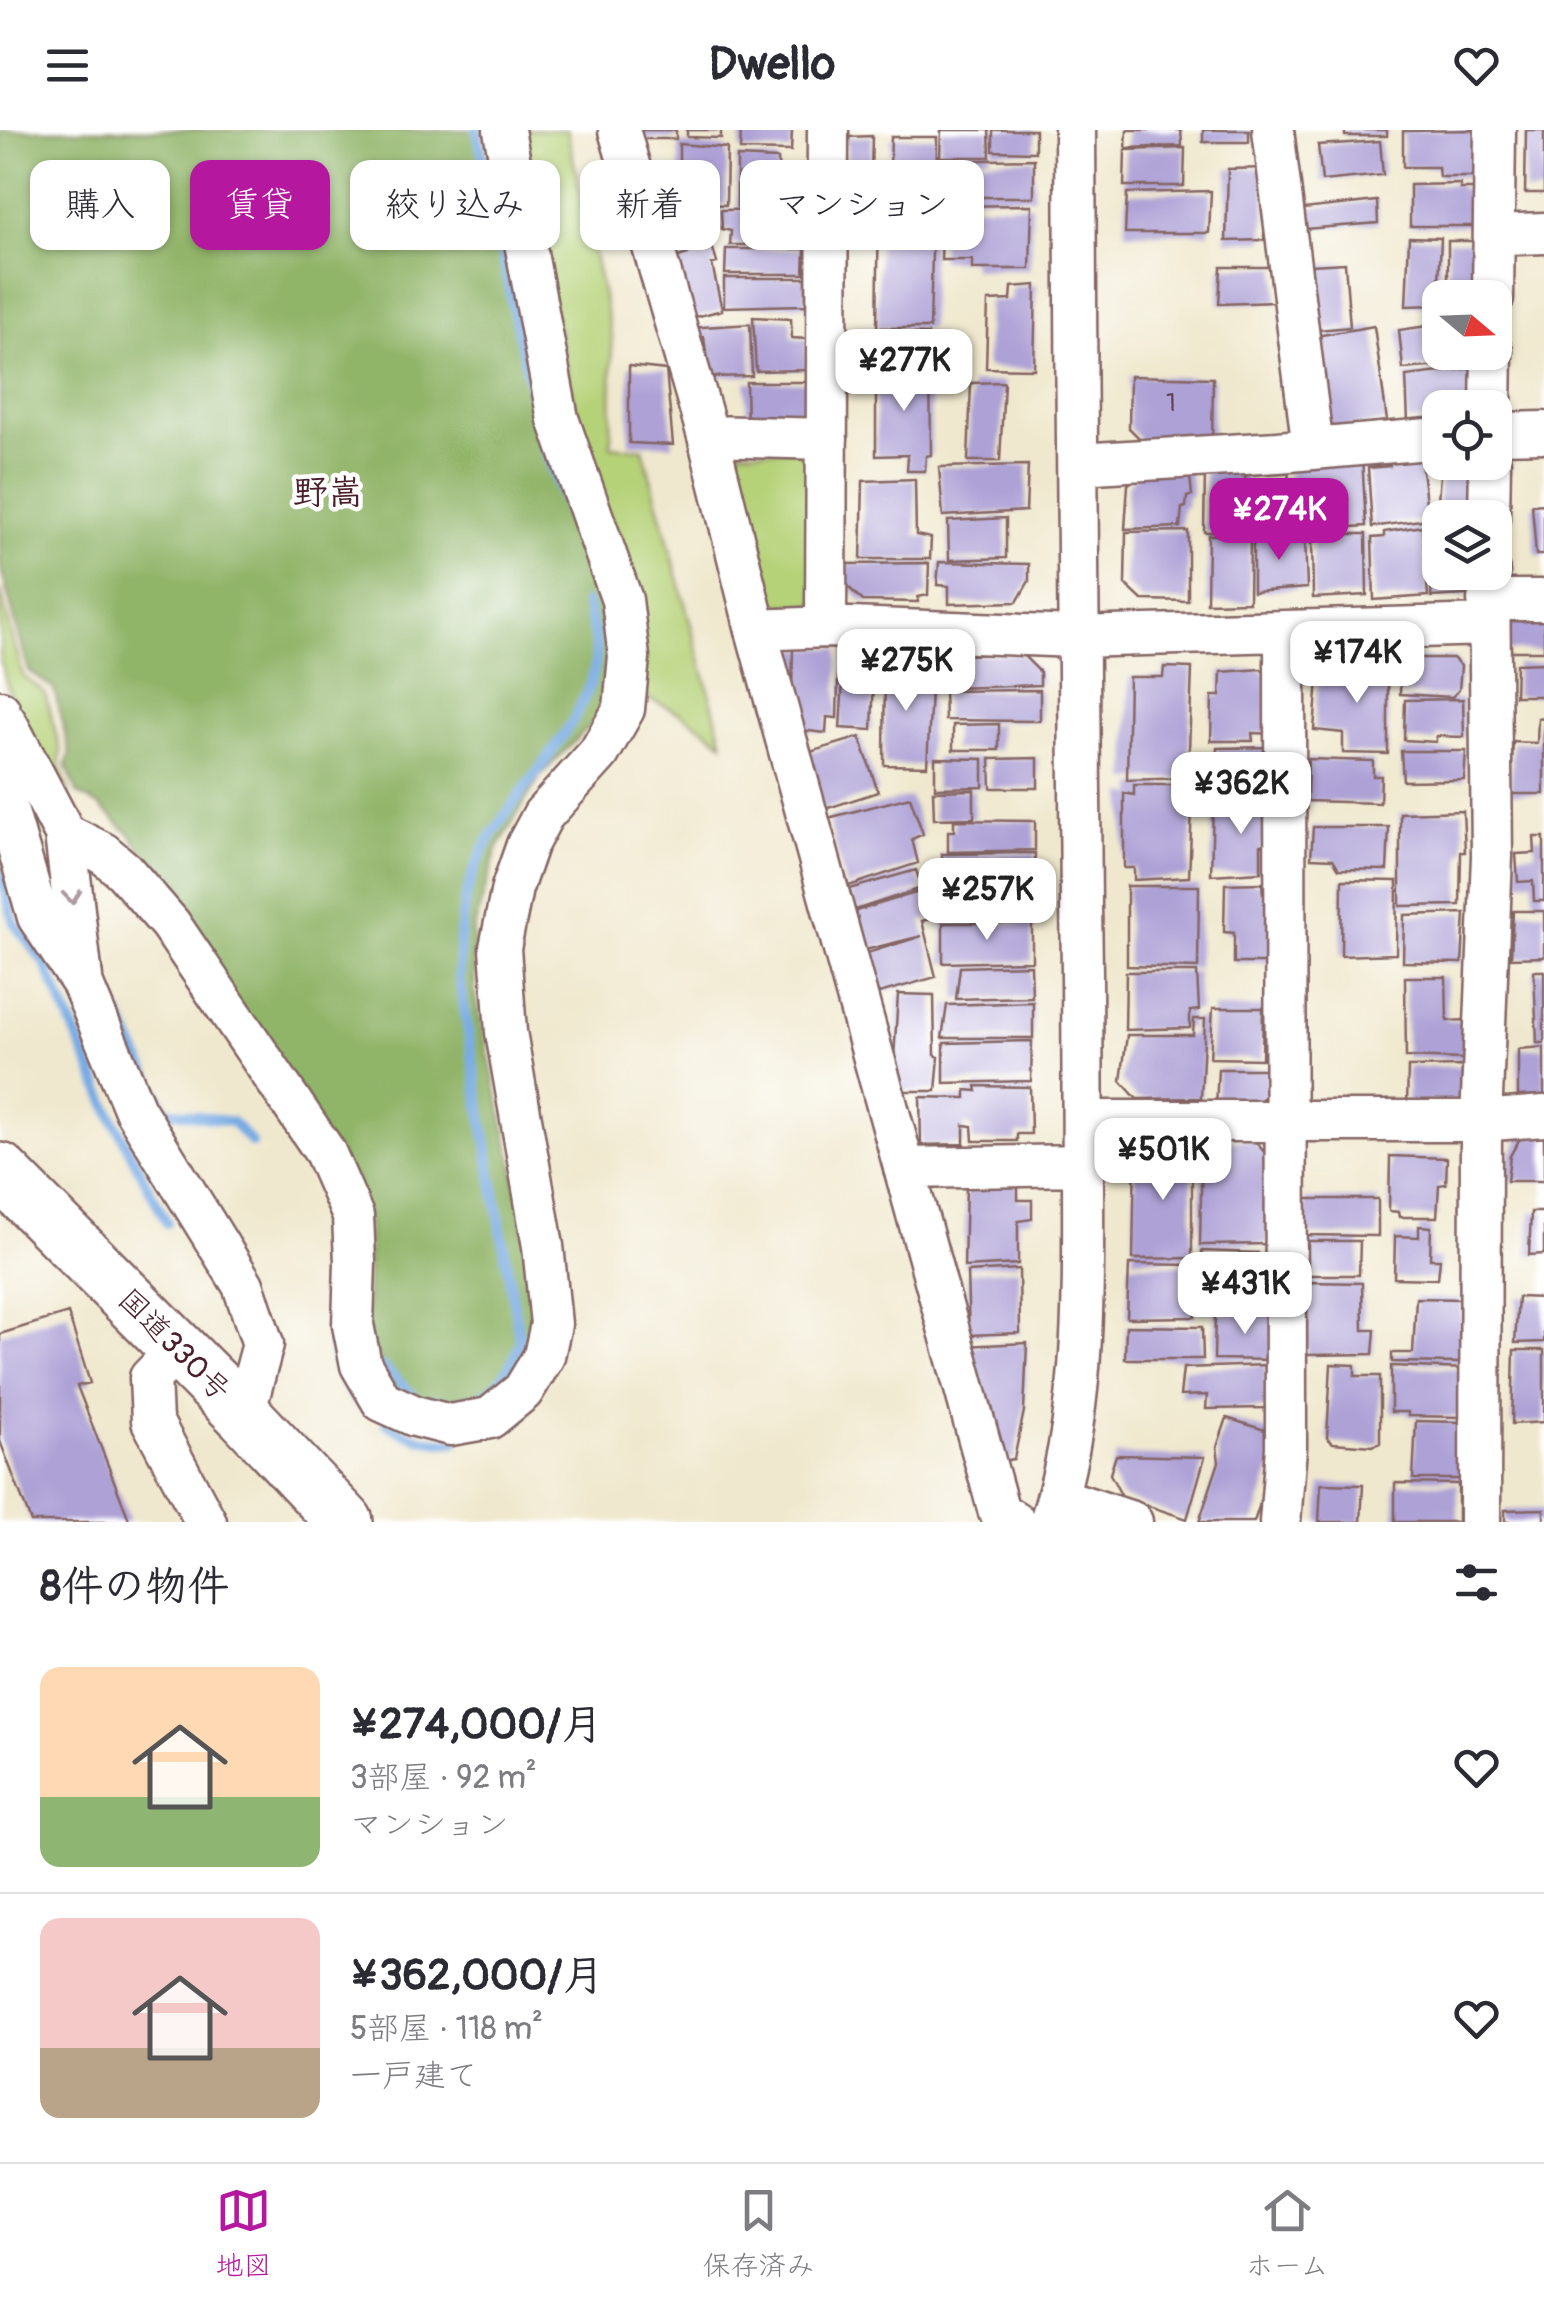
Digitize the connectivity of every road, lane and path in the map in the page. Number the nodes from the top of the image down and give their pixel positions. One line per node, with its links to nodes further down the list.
1 (504, 130): 24 (street)
2 (619, 130): 12 (street)
3 (828, 130): 13 (street)
4 (1075, 130): 16 (street)
5 (1273, 130): 15 (street)
6 (1495, 130): 8 (street)
7 (1544, 233): 8 (street)
8 (1494, 235): 9 (street)
9 (1493, 280)
10 (1544, 432): 11 (street)
11 (1512, 433)
12 (708, 436): 13 (street); 20 (street)
13 (827, 439): 19 (street)
14 (1422, 440): 15 (street)
15 (1314, 449): 16 (street)
16 (1078, 464): 22 (street)
17 (1488, 599): 18 (street); 21 (street); 29 (street)
18 (1544, 600)
19 (826, 627): 20 (street); 22 (street)
20 (756, 630): 31 (street)
21 (1285, 631): 22 (street); 28 (street)
22 (1076, 638): 27 (street)
23 (0, 710): 24 (street); 25 (street)
24 (65, 834): 25 (street, one-way to 25)
25 (82, 984): 34 (street)
26 (1544, 1116): 29 (street)
27 (1085, 1121): 28 (street); 30 (street)
28 (1284, 1121): 29 (street); 40 (street)
29 (1481, 1121): 41 (street)
30 (1083, 1165): 31 (street); 35 (street)
31 (904, 1168): 38 (street)
32 (0, 1170): 33 (highway, 国道330号)
33 (176, 1350): 34 (highway, 国道330号); 36 (street)
34 (244, 1416): 37 (highway, 国道330号)
35 (1054, 1510): 39 (street)
36 (206, 1522)
37 (345, 1522)
38 (1015, 1522)
39 (1132, 1522)
40 (1280, 1522)
41 (1480, 1522)

